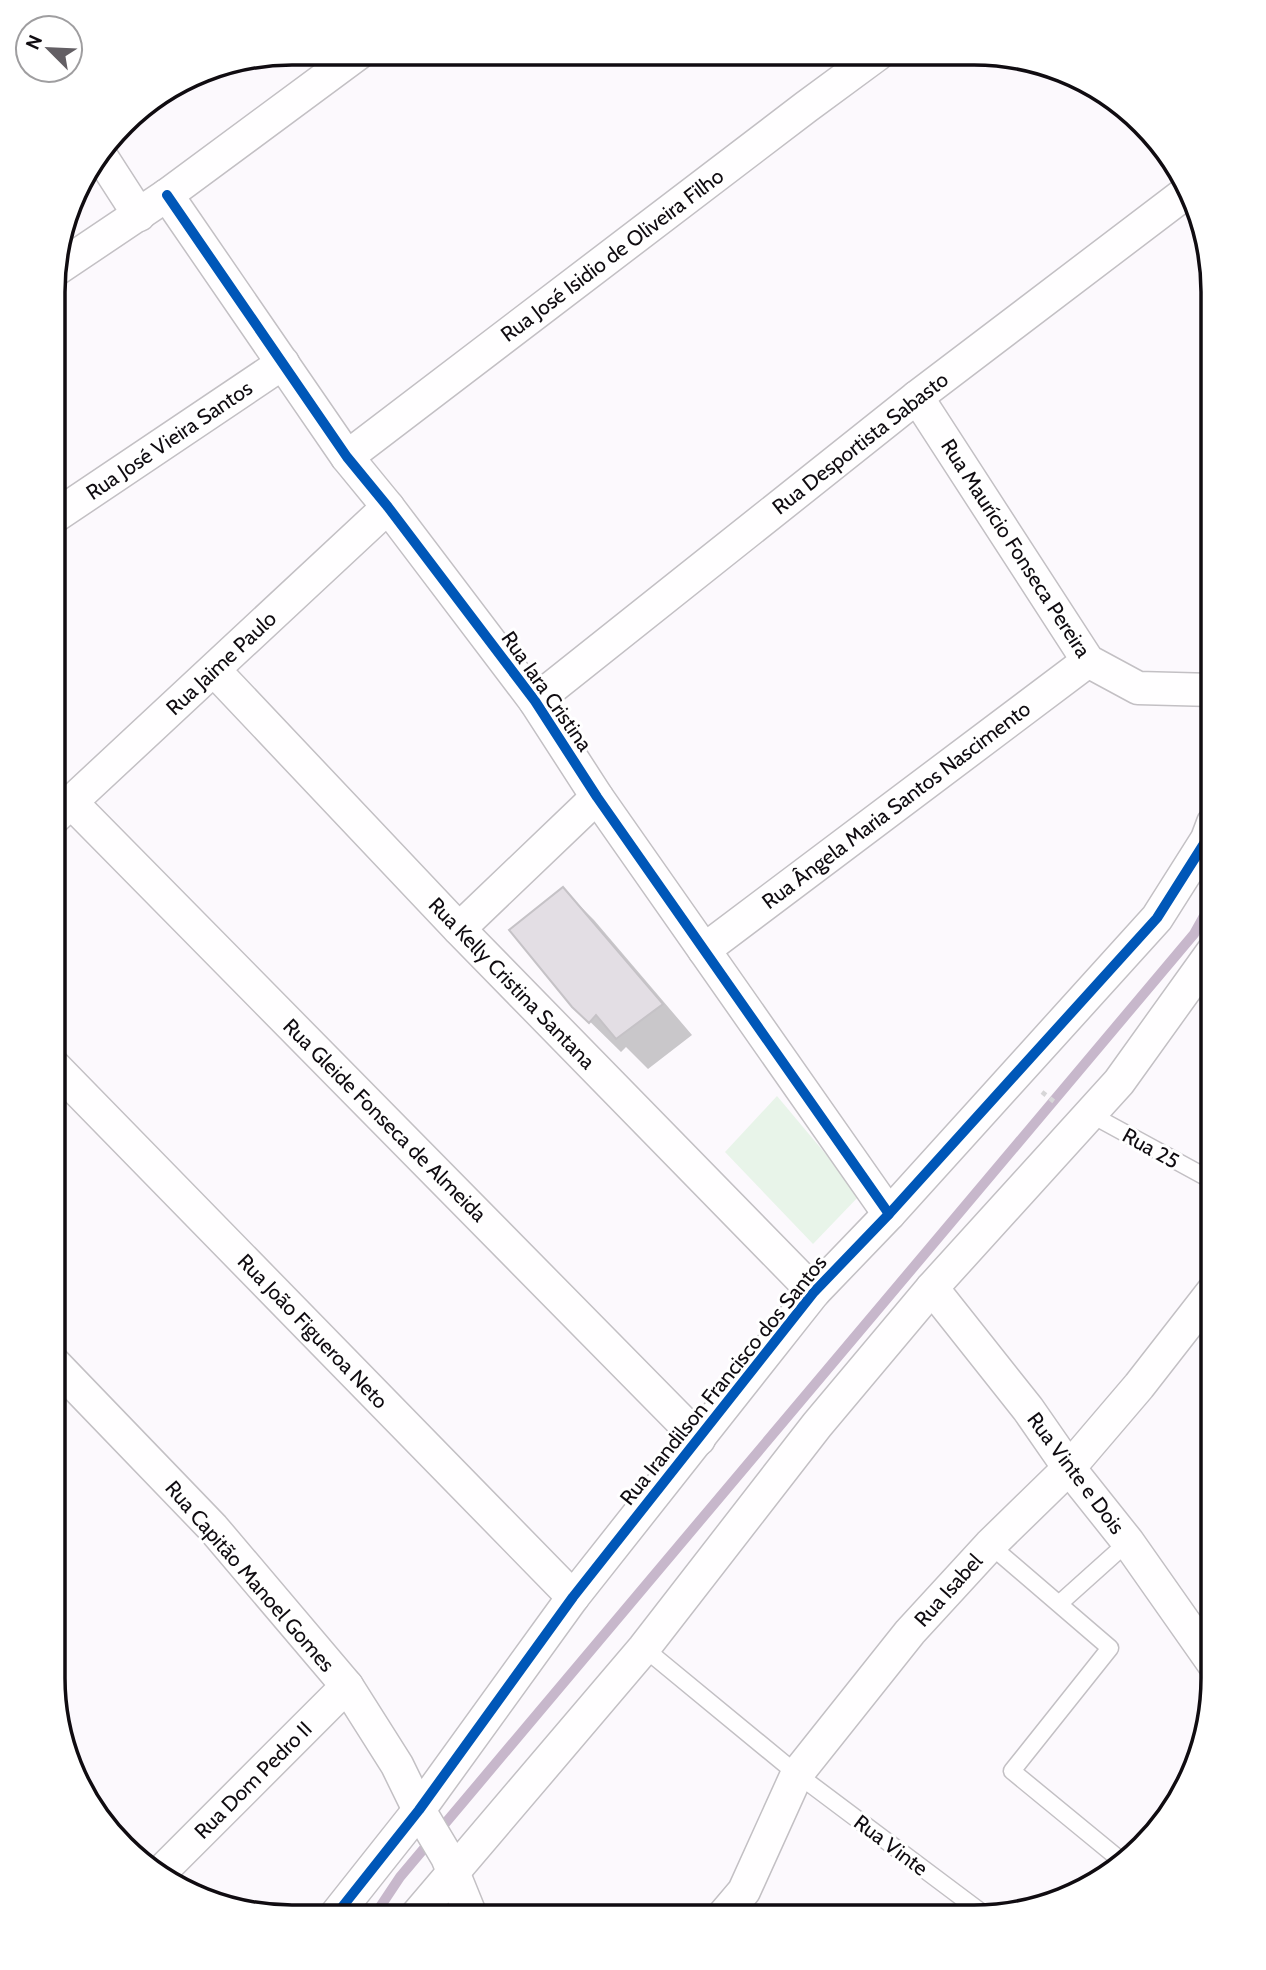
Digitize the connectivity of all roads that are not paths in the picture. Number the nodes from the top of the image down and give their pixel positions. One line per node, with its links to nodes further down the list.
1 (343, 65): 4 (street)
2 (863, 65): 10 (street, Rua José Isidio de Oliveira Filho)
3 (106, 163): 6 (street)
4 (167, 195): 6 (street); 8 (street, Rua Iara Cristina)
5 (1180, 197): 9 (street, Rua Desportista Sabasto)
6 (139, 215): 7 (street)
7 (67, 262)
8 (284, 363): 10 (street, Rua Iara Cristina); 12 (street, Rua José Vieira Santos)
9 (917, 397): 13 (street, Rua Maurício Fonseca Pereira); 16 (street, Rua Desportista Sabasto)
10 (347, 457): 11 (street, Rua Iara Cristina)
11 (388, 507): 14 (street, Rua Jaime Paulo); 16 (street, Rua Iara Cristina)
12 (65, 510)
13 (1088, 661): 15 (street, Rua Maurício Fonseca Pereira); 22 (street, Rua Ângela Maria Santos Nascimento)
14 (214, 670): 18 (street, Rua Jaime Paulo); 21 (street, Rua Kelly Cristina Santana)
15 (1201, 690)
16 (535, 701): 17 (street, Rua Iara Cristina)
17 (597, 797): 21 (street); 22 (street, Rua Iara Cristina)
18 (65, 806)
19 (65, 812): 32 (street, Rua Gleide Fonseca de Almeida)
20 (1201, 848): 27 (street, Rua Irandilson Francisco dos Santos)
21 (459, 929): 29 (street, Rua Kelly Cristina Santana)
22 (704, 950): 27 (street, Rua Iara Cristina)
23 (1201, 968): 25 (street)
24 (65, 1077): 36 (street, Rua João Figueroa Neto)
25 (1077, 1113): 26 (lane, Rua 25); 28 (street)
26 (1201, 1175)
27 (889, 1214): 29 (street, Rua Irandilson Francisco dos Santos)
28 (932, 1288): 33 (street, Rua Vinte e Dois); 39 (street)
29 (814, 1292): 32 (street, Rua Irandilson Francisco dos Santos)
30 (1201, 1306): 33 (street, Rua Isabel)
31 (65, 1374): 40 (street, Rua Capitão Manoel Gomes)
32 (699, 1439): 36 (street, Rua Irandilson Francisco dos Santos)
33 (1069, 1468): 34 (street, Rua Vinte e Dois); 35 (street, Rua Isabel)
34 (1128, 1542): 37 (lane); 38 (street, Rua Vinte e Dois)
35 (990, 1545): 37 (lane); 41 (street, Rua Isabel)
36 (573, 1597): 42 (street, Rua Irandilson Francisco dos Santos)
37 (1060, 1603): 43 (lane)
38 (1201, 1646)
39 (644, 1648): 41 (lane, Rua Vinte); 44 (street)
40 (347, 1686): 42 (street, Rua Capitão Manoel Gomes); 45 (street, Rua Dom Pedro II)
41 (797, 1774): 49 (street, Rua Isabel); 50 (lane, Rua Vinte)
42 (419, 1810): 44 (street, Rua Capitão Manoel Gomes); 46 (street, Rua Irandilson Francisco dos Santos)
43 (1115, 1856)
44 (450, 1865): 47 (street); 48 (street)
45 (166, 1867)
46 (344, 1905)
47 (423, 1905)
48 (466, 1905)
49 (732, 1905)
50 (972, 1905)

